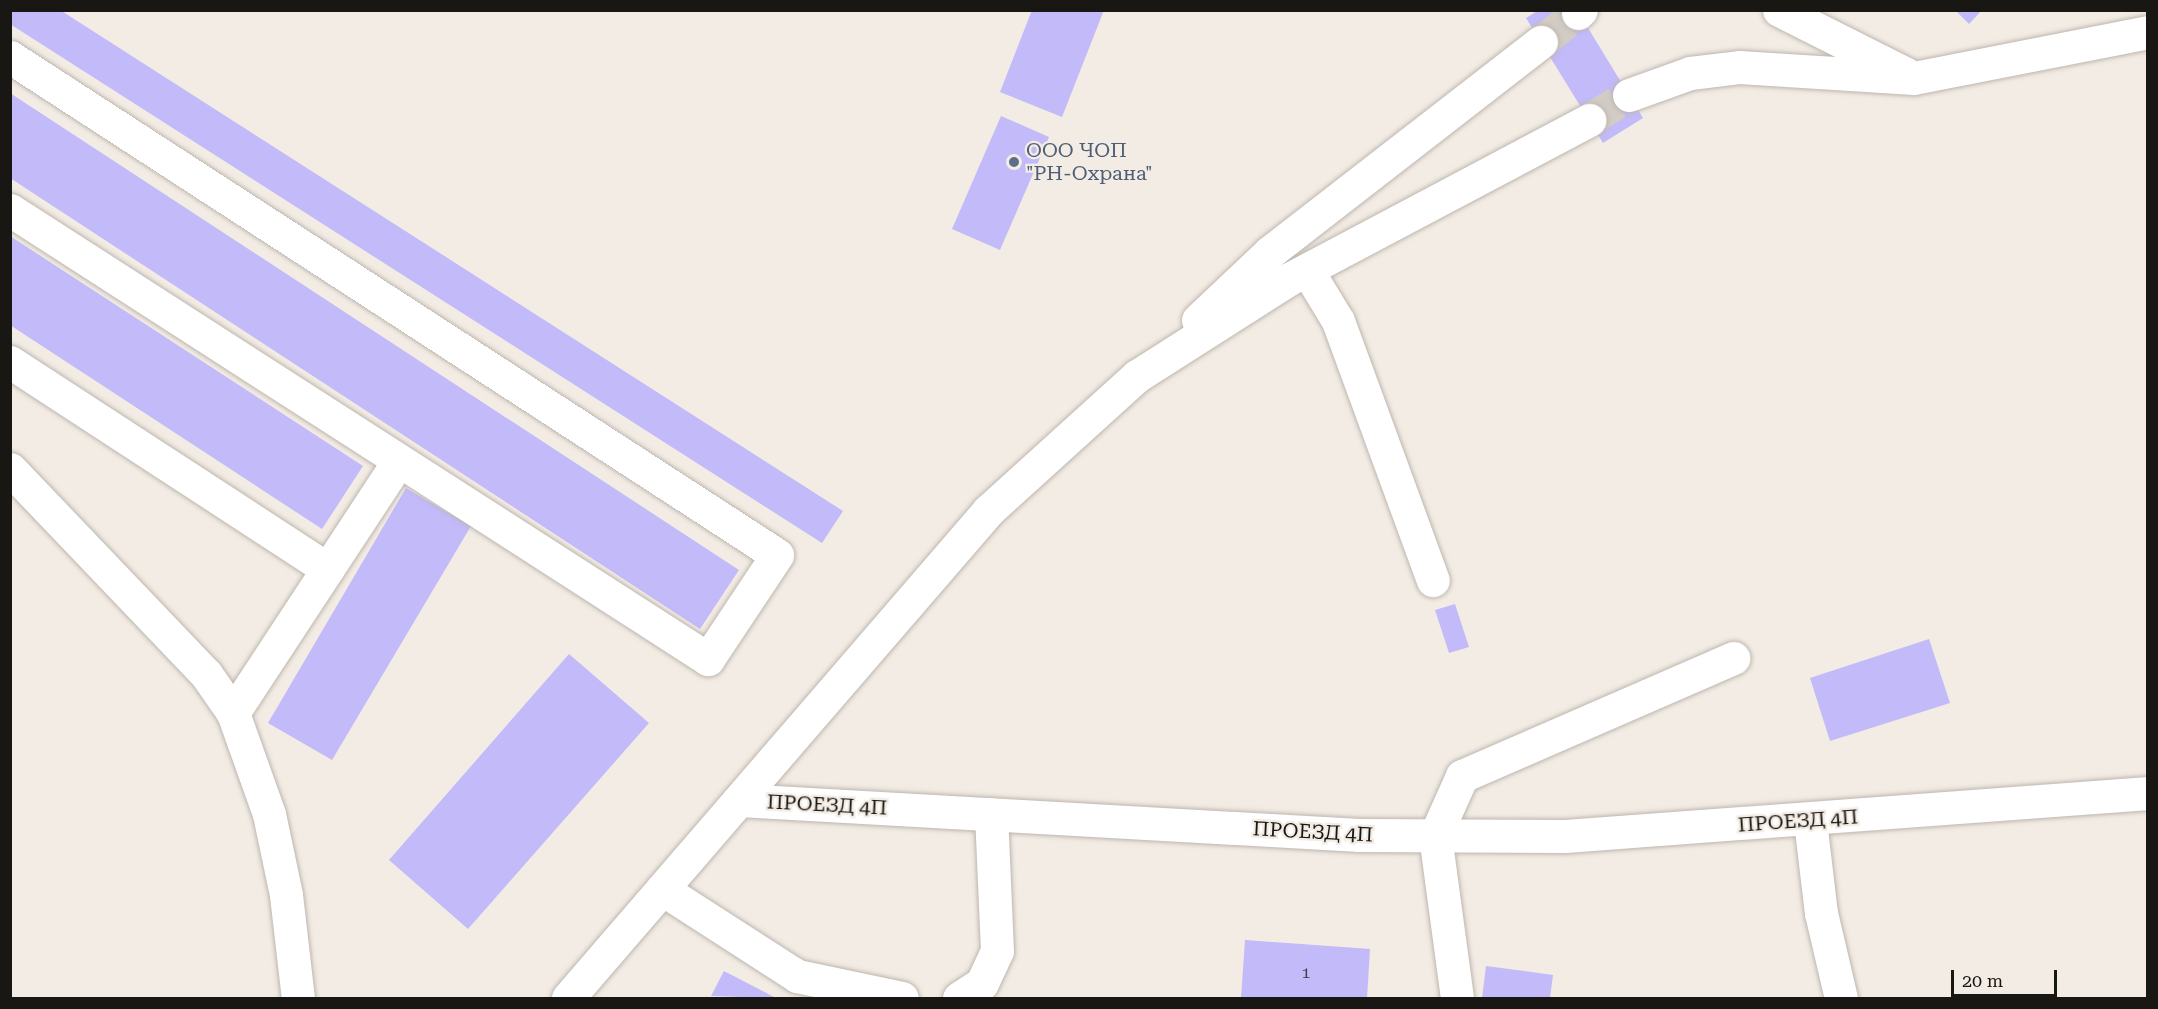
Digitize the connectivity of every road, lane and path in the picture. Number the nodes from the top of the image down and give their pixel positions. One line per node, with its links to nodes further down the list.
1 (1779, 10): 5 (street)
2 (2148, 32): 5 (street)
3 (1541, 42): 11 (street)
4 (10, 57): 12 (street)
5 (1914, 78): 6 (street)
6 (1629, 95)
7 (1588, 120): 9 (street)
8 (10, 210): 12 (street)
9 (1307, 270): 11 (street); 15 (street)
10 (10, 362): 14 (street)
11 (1137, 376): 19 (street)
12 (397, 463): 14 (street)
13 (10, 469): 17 (street)
14 (327, 569): 17 (street)
15 (1433, 580)
16 (1732, 658): 22 (street)
17 (233, 713): 24 (street)
18 (2148, 793): 21 (street, ПРОЕЗД 4П)
19 (739, 800): 20 (street, ПРОЕЗД 4П); 23 (street, ПРОЕЗД 4П)
20 (990, 814): 22 (street, ПРОЕЗД 4П); 27 (street)
21 (1810, 821): 22 (street, ПРОЕЗД 4П); 29 (street)
22 (1435, 836): 28 (street)
23 (662, 889): 25 (street, ПРОЕЗД 4П); 26 (street)
24 (298, 999)
25 (568, 999)
26 (902, 999)
27 (959, 999)
28 (1457, 999)
29 (1840, 999)

